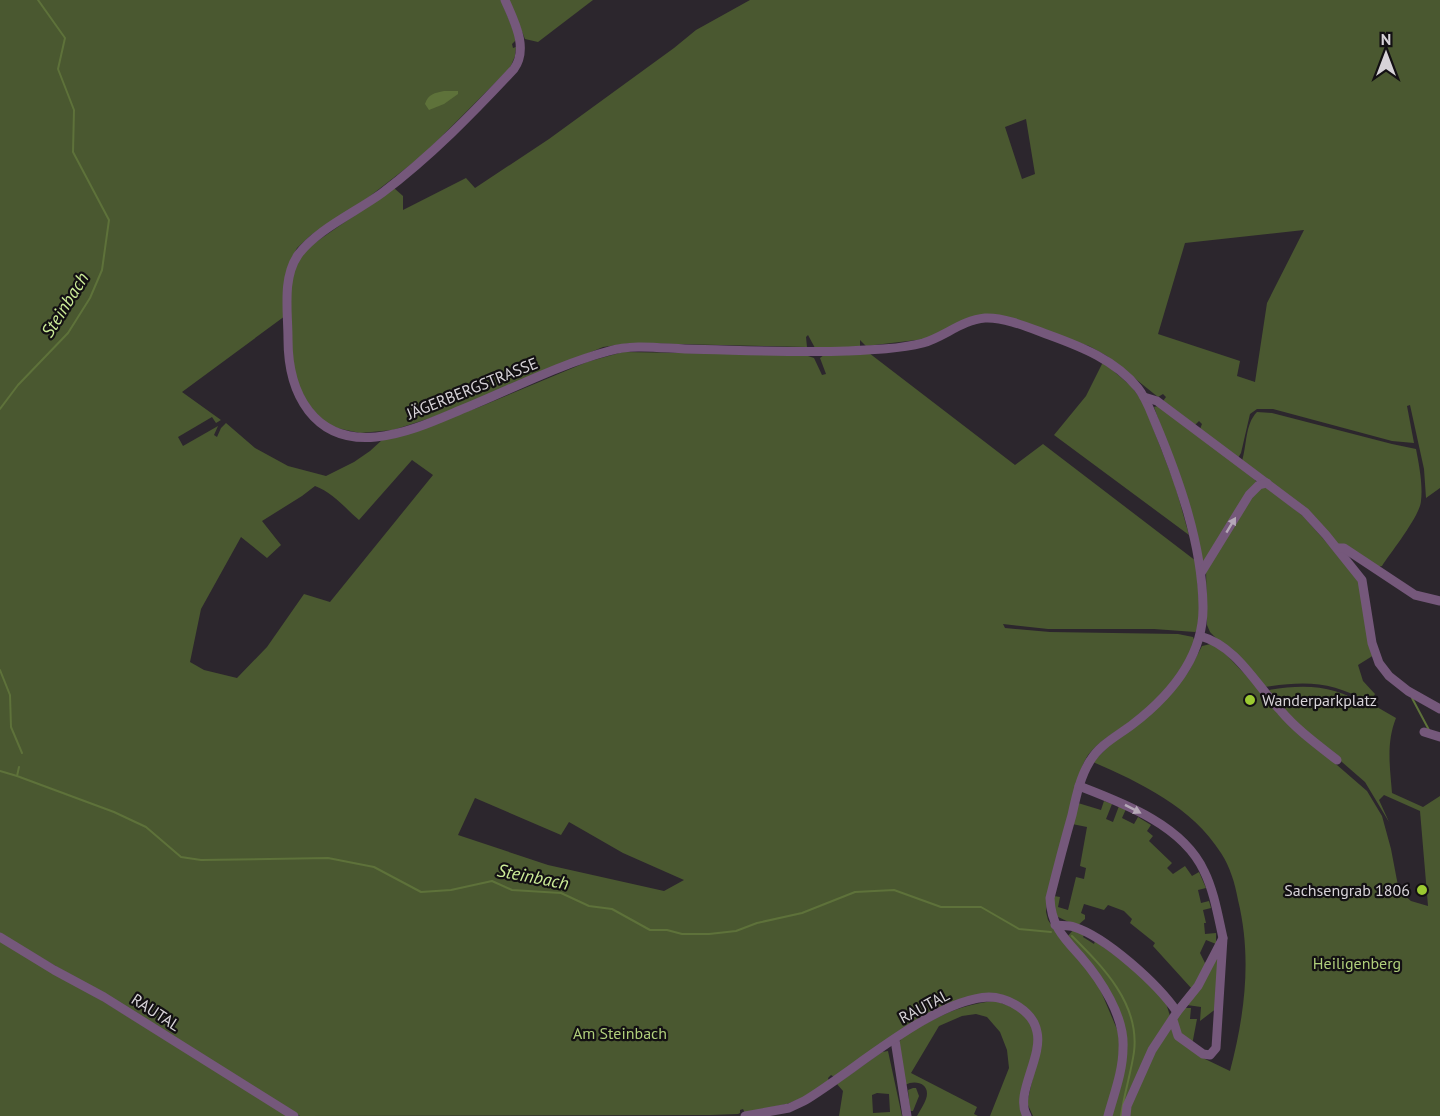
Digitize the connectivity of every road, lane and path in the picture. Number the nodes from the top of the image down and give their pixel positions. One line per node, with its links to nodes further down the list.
1 (505, 0): 2 (street, JÄGERBERGSTRASSE)
2 (1144, 397): 3 (street, JÄGERBERGSTRASSE); 5 (street, JÄGERBERGSTRASSE)
3 (1267, 483): 4 (street, JÄGERBERGSTRASSE); 5 (street, one-way to 3)
4 (1337, 548): 6 (street); 8 (street, JÄGERBERGSTRASSE)
5 (1201, 573): 7 (street, JÄGERBERGSTRASSE)
6 (1440, 601)
7 (1200, 636): 11 (street); 12 (street, JÄGERBERGSTRASSE)
8 (1440, 709)
9 (1424, 732): 10 (street)
10 (1440, 737)
11 (1337, 760)
12 (1079, 786): 13 (street, JÄGERBERGSTRASSE); 15 (street, one-way to 15)
13 (1055, 925): 16 (street); 22 (street)
14 (0, 937): 18 (street, RAUTAL)
15 (1223, 938): 16 (street); 16 (street)
16 (1175, 1016): 23 (street)
17 (895, 1040): 19 (street, RAUTAL); 20 (street); 21 (street, RAUTAL)
18 (294, 1116)
19 (745, 1116)
20 (907, 1116)
21 (1027, 1116)
22 (1108, 1116)
23 (1126, 1116)

